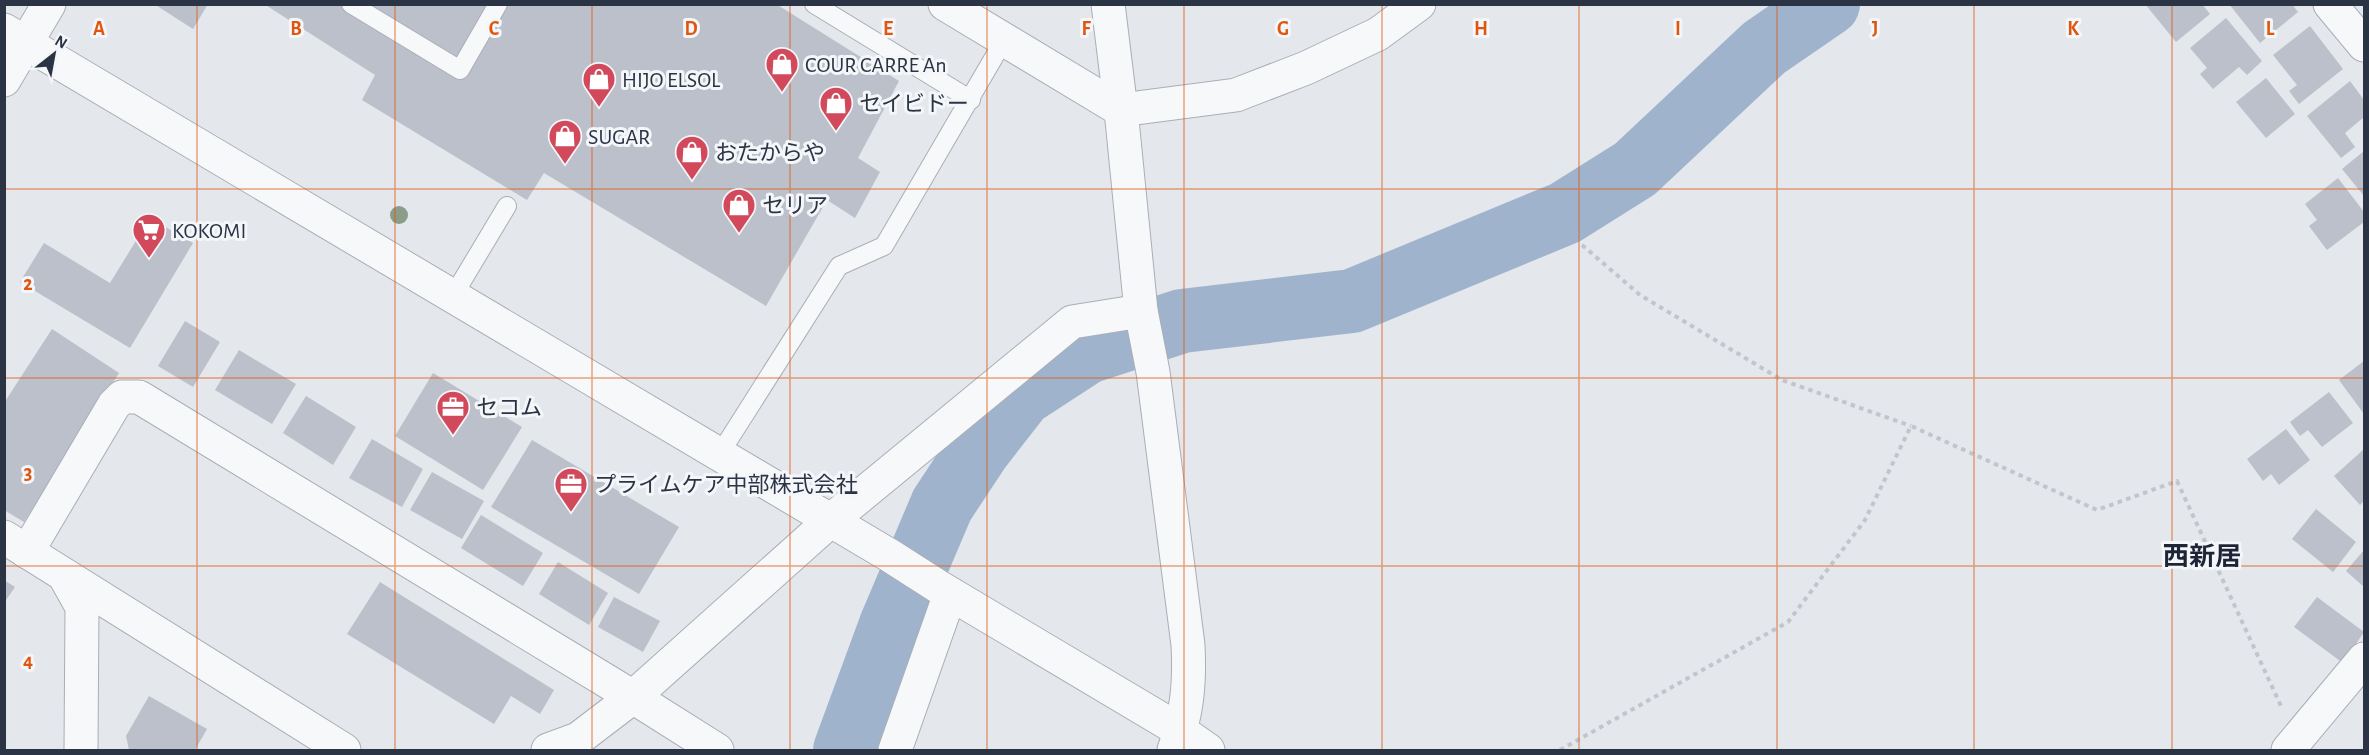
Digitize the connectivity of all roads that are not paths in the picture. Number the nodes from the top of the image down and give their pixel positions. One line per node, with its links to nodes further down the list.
1 (49, 4): 9 (street)
2 (351, 4): 3 (lane)
3 (498, 4)
4 (814, 4): 13 (lane)
5 (945, 4): 10 (street)
6 (1108, 4): 14 (street)
7 (1419, 4): 14 (street)
8 (2330, 4): 11 (street)
9 (15, 37): 12 (street); 16 (street)
10 (1004, 40): 13 (lane); 14 (street)
11 (2364, 45)
12 (4, 80)
13 (971, 100): 18 (lane)
14 (1121, 110): 17 (street)
15 (507, 206): 16 (lane)
16 (453, 296): 18 (street)
17 (1142, 312): 19 (street); 25 (street)
18 (719, 455): 19 (street)
19 (830, 521): 22 (street); 24 (street)
20 (16, 545): 21 (street); 24 (street)
21 (64, 575): 27 (street); 28 (street)
22 (945, 590): 25 (street); 31 (street)
23 (2364, 659): 26 (street)
24 (633, 697): 29 (street); 30 (street)
25 (1178, 741): 32 (street)
26 (2292, 745)
27 (81, 750)
28 (344, 750)
29 (548, 750)
30 (717, 750)
31 (895, 750)
32 (1208, 750)

